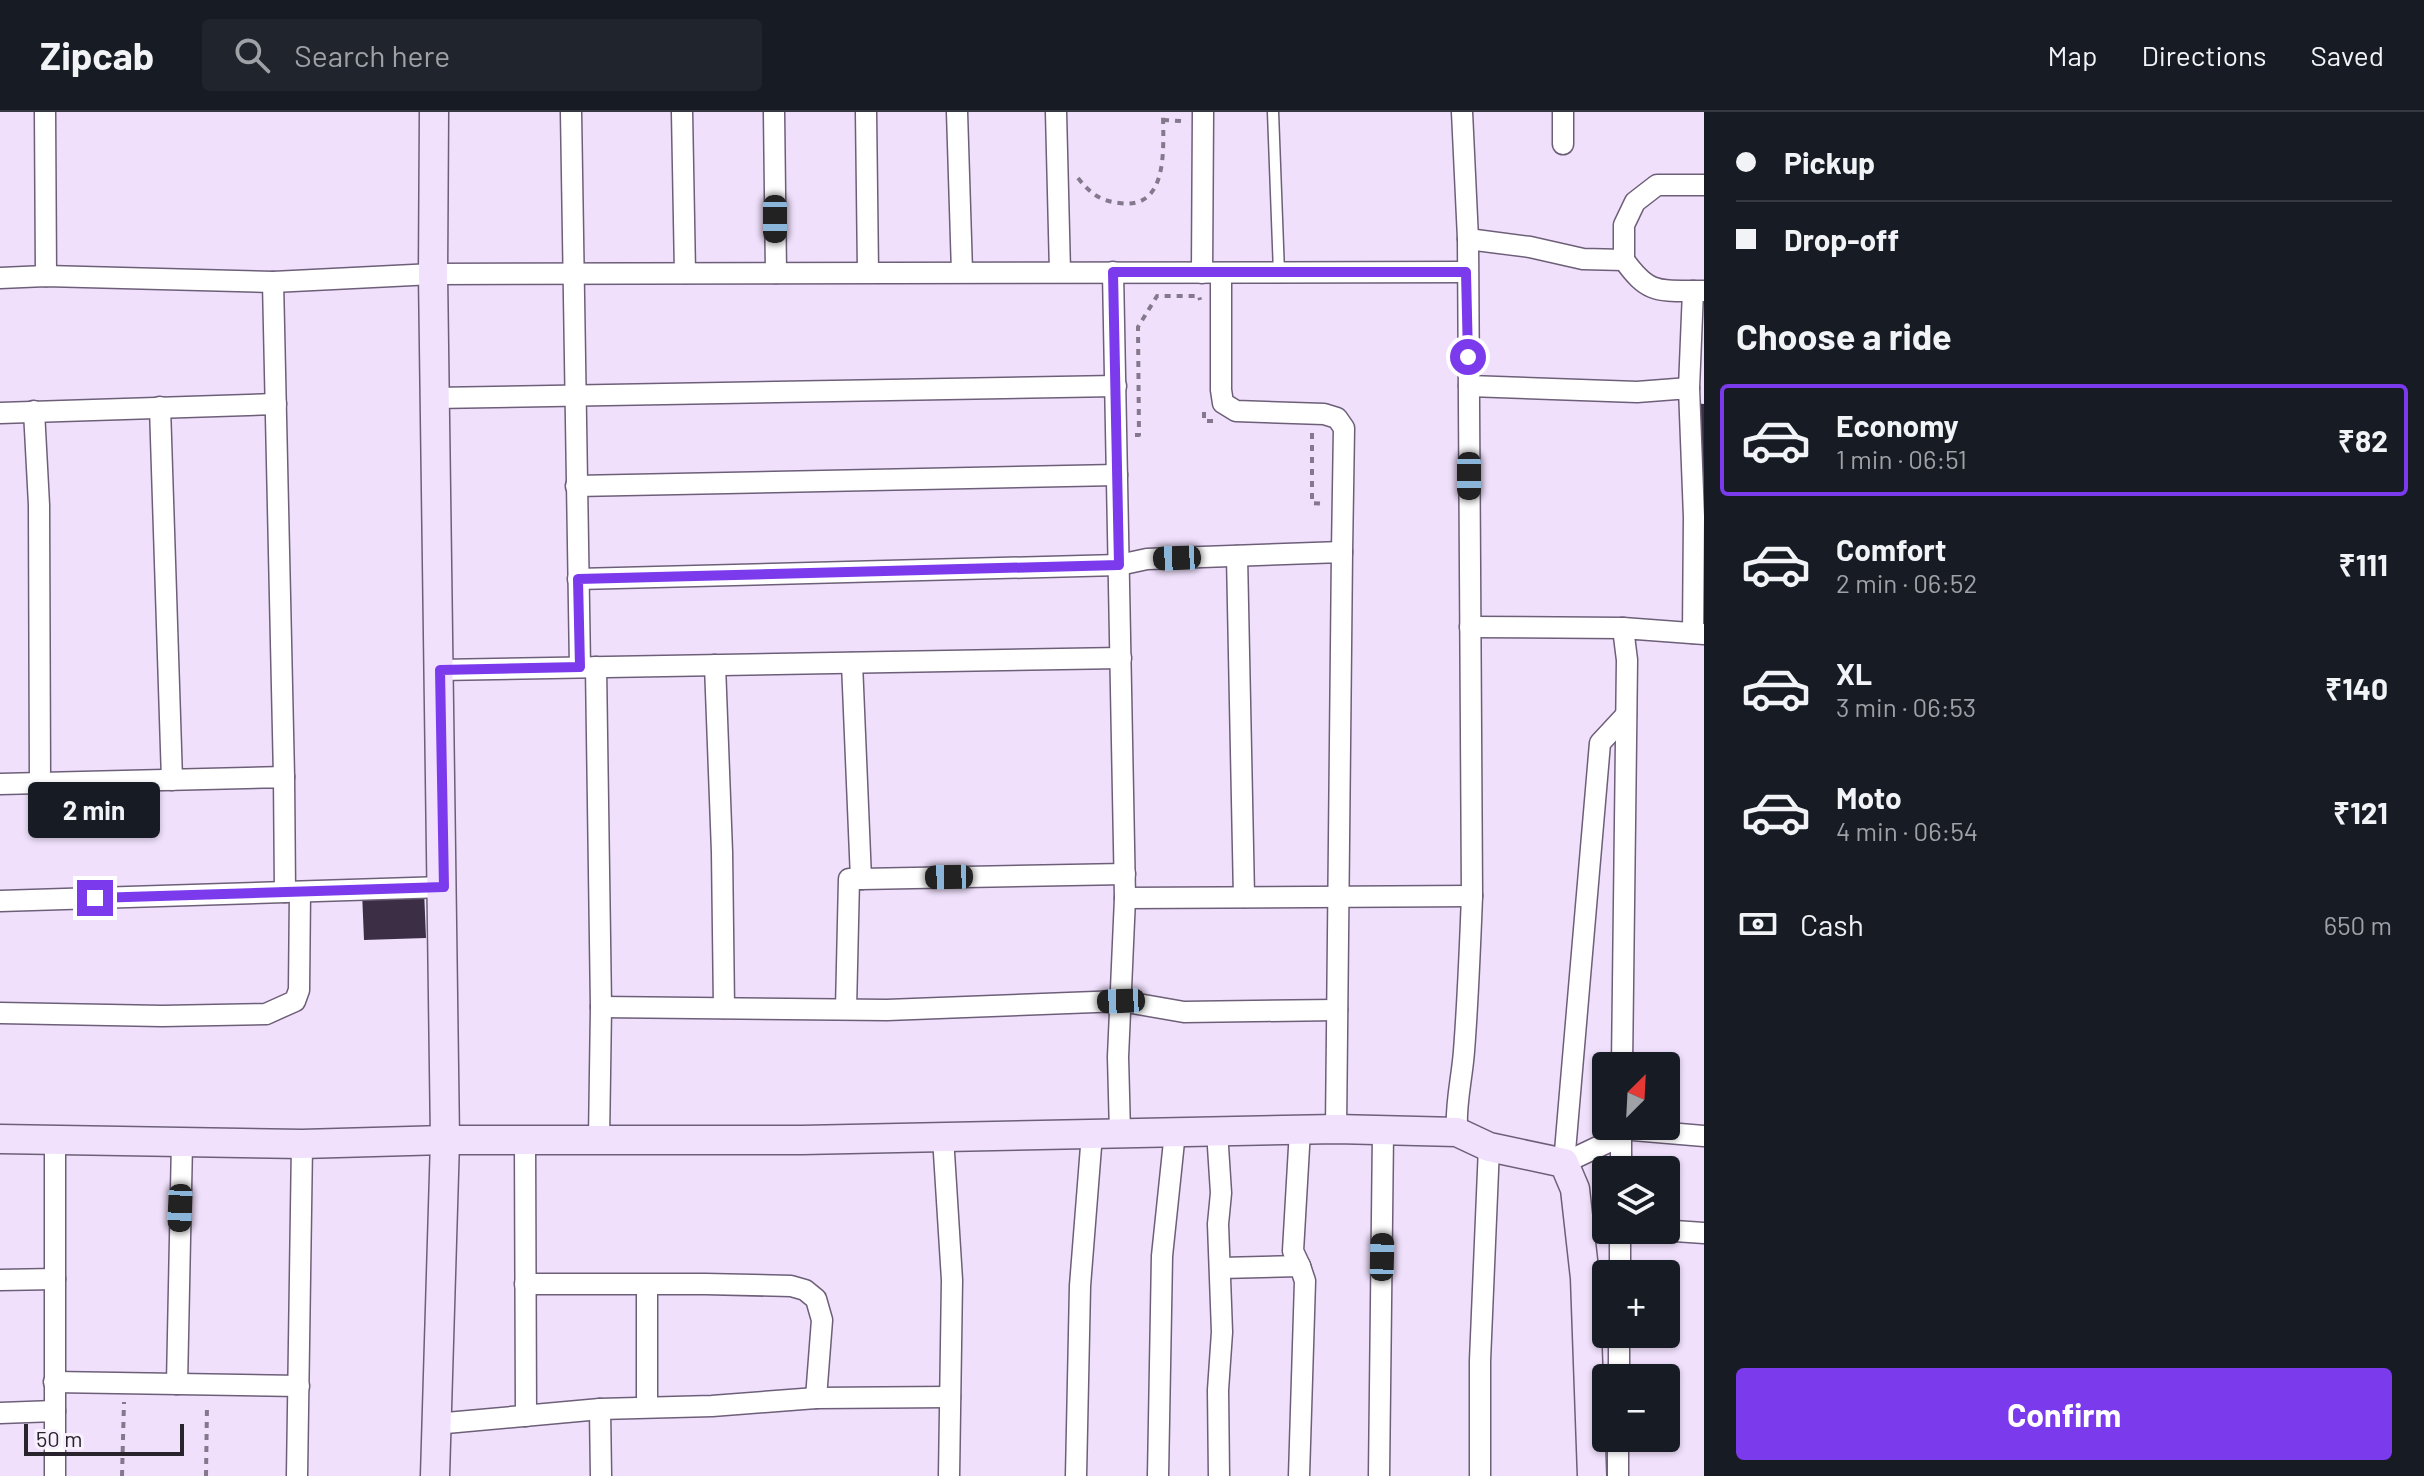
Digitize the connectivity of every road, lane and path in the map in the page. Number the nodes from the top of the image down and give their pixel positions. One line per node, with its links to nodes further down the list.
1 (45, 112): 32 (street)
2 (434, 112): 30 (street)
3 (571, 112): 31 (street)
4 (682, 112): 26 (street)
5 (774, 112): 27 (street)
6 (866, 112): 22 (street)
7 (957, 112): 23 (street)
8 (1056, 112): 24 (street)
9 (1163, 112): 14 (path)
10 (1203, 112): 28 (street)
11 (1273, 112): 29 (lane)
12 (1462, 112): 19 (street); 21 (street)
13 (1563, 112): 16 (street)
14 (1163, 120): 15 (path); 17 (path)
15 (1181, 121)
16 (1563, 144)
17 (1077, 177)
18 (1704, 185): 20 (street)
19 (1468, 239): 20 (street); 21 (street)
20 (1624, 260): 35 (street)
21 (1466, 268): 29 (street); 37 (street)
22 (868, 272): 23 (street); 27 (street)
23 (962, 272): 24 (street)
24 (1060, 272): 25 (street)
25 (1113, 272): 28 (street); 36 (street)
26 (685, 273): 27 (street); 31 (street)
27 (776, 273)
28 (1211, 273): 29 (street); 47 (street)
29 (1279, 273)
30 (433, 274): 31 (street); 34 (street); 39 (street)
31 (575, 274): 38 (street)
32 (46, 276): 33 (street); 34 (street)
33 (0, 278)
34 (273, 282): 41 (street)
35 (1699, 291): 40 (street)
36 (1116, 386): 38 (street); 45 (street)
37 (1469, 386): 40 (street); 52 (street)
38 (574, 395): 39 (street); 46 (street)
39 (435, 398): 59 (street)
40 (1695, 398): 49 (street)
41 (276, 404): 42 (street); 61 (street)
42 (160, 407): 43 (street); 62 (street)
43 (34, 411): 44 (street); 63 (street)
44 (0, 413)
45 (1117, 475): 46 (street); 50 (street)
46 (576, 486): 51 (street)
47 (1342, 552): 48 (street); 71 (street)
48 (1237, 556): 50 (street); 70 (street)
49 (1699, 557): 54 (street)
50 (1119, 565): 51 (street); 55 (street)
51 (578, 579): 58 (street)
52 (1470, 627): 53 (street); 69 (street)
53 (1623, 628): 54 (street); 60 (street)
54 (1698, 634)
55 (1121, 658): 56 (street); 65 (street)
56 (852, 663): 57 (street); 66 (street)
57 (715, 665): 58 (street); 76 (street)
58 (588, 667): 59 (street); 75 (street)
59 (440, 670): 67 (street)
60 (1626, 715): 80 (street); 100 (street)
61 (284, 777): 62 (street); 68 (street)
62 (172, 780): 63 (street)
63 (40, 783): 64 (street)
64 (0, 784)
65 (1125, 874): 66 (street); 72 (street)
66 (861, 879): 77 (street)
67 (444, 887): 68 (street); 93 (street)
68 (292, 892): 73 (street); 79 (street)
69 (1472, 896): 71 (street); 86 (street)
70 (1244, 897): 71 (street); 72 (street)
71 (1338, 897): 78 (street)
72 (1125, 898): 74 (street)
73 (0, 901)
74 (1121, 1001): 77 (street); 78 (street); 87 (street)
75 (601, 1007): 76 (street); 95 (street)
76 (724, 1008): 77 (street)
77 (846, 1009)
78 (1337, 1010): 81 (street)
79 (0, 1013)
80 (1622, 1052)
81 (1336, 1129): 82 (street); 85 (street)
82 (1300, 1130): 83 (street); 103 (street)
83 (1217, 1131): 84 (street); 104 (street)
84 (1175, 1132): 87 (street); 131 (street)
85 (1383, 1132): 86 (street); 134 (street)
86 (1457, 1132): 99 (street)
87 (1106, 1134): 90 (street); 130 (street)
88 (1680, 1134): 89 (street)
89 (1704, 1136)
90 (943, 1137): 95 (street); 112 (street)
91 (0, 1139): 92 (street)
92 (55, 1140): 97 (street); 105 (street)
93 (445, 1140): 94 (street); 98 (street); 121 (street)
94 (525, 1140): 95 (street); 107 (street)
95 (599, 1140)
96 (1604, 1140): 100 (street)
97 (182, 1142): 98 (street); 110 (street)
98 (302, 1144): 111 (street)
99 (1489, 1147): 100 (street); 135 (street)
100 (1564, 1163): 136 (street)
101 (1680, 1231): 102 (street)
102 (1704, 1233)
103 (1300, 1266): 104 (street); 133 (street)
104 (1221, 1268): 132 (street)
105 (55, 1279): 106 (street); 109 (street)
106 (0, 1280)
107 (525, 1284): 108 (street); 120 (street)
108 (647, 1285): 113 (street); 116 (street)
109 (54, 1382): 110 (street); 118 (street)
110 (177, 1384): 111 (street)
111 (299, 1386): 126 (street)
112 (950, 1397): 113 (street); 129 (street)
113 (816, 1398): 116 (street)
114 (137, 1402): 124 (path)
115 (207, 1403): 125 (path)
116 (647, 1407): 117 (street)
117 (600, 1409): 120 (street); 128 (street)
118 (55, 1411): 119 (street); 123 (street)
119 (0, 1413)
120 (526, 1416): 121 (street)
121 (435, 1424): 127 (street)
122 (1618, 1452): 137 (street)
123 (55, 1476)
124 (122, 1476)
125 (206, 1476)
126 (297, 1476)
127 (435, 1476)
128 (601, 1476)
129 (949, 1476)
130 (1076, 1476)
131 (1158, 1476)
132 (1219, 1476)
133 (1299, 1476)
134 (1379, 1476)
135 (1480, 1476)
136 (1592, 1476)
137 (1618, 1476)

